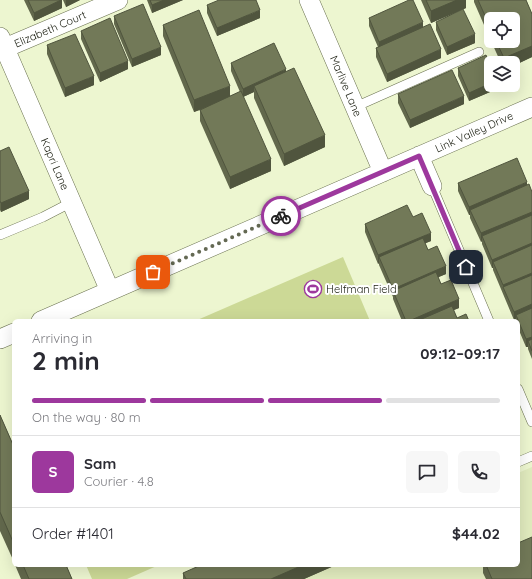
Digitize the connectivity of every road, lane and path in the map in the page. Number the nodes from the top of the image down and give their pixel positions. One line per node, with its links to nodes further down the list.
1 (118, 0): 3 (street, Elizabeth Court)
2 (309, 0): 5 (street, Marlive Lane)
3 (2, 45): 10 (street, Kapri Lane)
4 (479, 52): 5 (lane)
5 (355, 107): 8 (street, Marlive Lane)
6 (532, 107): 7 (street, Link Valley Drive)
7 (419, 156): 8 (street, Link Valley Drive); 9 (street)
8 (383, 172): 12 (street, Link Valley Drive)
9 (432, 186): 14 (lane)
10 (72, 202): 11 (lane); 12 (street, Kapri Lane)
11 (0, 235)
12 (110, 291): 13 (street, Link Valley Drive)
13 (46, 319)
14 (488, 319)
15 (12, 334): 16 (street)
16 (0, 339)
17 (520, 394): 18 (lane)
18 (532, 422)
19 (532, 456): 20 (lane)
20 (520, 461)

